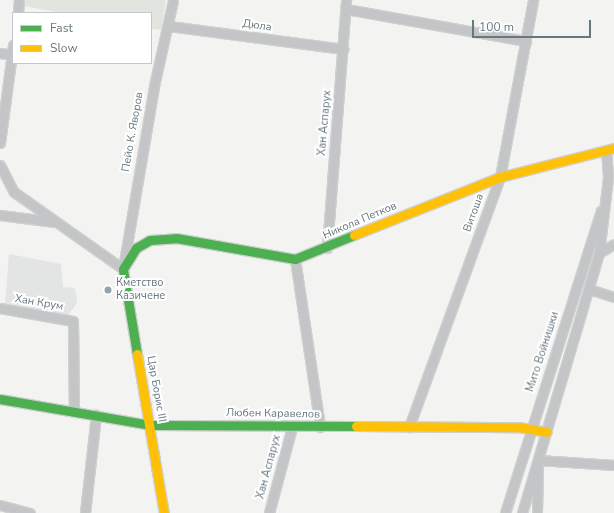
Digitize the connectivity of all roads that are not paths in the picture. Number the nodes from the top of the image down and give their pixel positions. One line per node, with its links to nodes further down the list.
1 (19, 0): 5 (street)
2 (173, 0): 6 (street, Пейо К. Яворов)
3 (534, 0): 7 (street, Витоша)
4 (346, 4): 7 (street); 8 (street, Хан Аспарух)
5 (18, 12)
6 (169, 26): 8 (street, Дюла); 22 (street, Пейо К. Яворов)
7 (526, 41): 14 (street, Витоша)
8 (343, 49): 19 (street, Хан Аспарух)
9 (12, 50): 10 (street); 11 (street)
10 (0, 53)
11 (0, 143)
12 (610, 149): 14 (street, Никола Петков); 15 (street, Мито Войнишки)
13 (0, 165): 17 (street)
14 (500, 176): 19 (street, Никола Петков); 32 (street, Витоша)
15 (606, 198): 20 (street, Мито Войнишки); 33 (street, Мито Войнишки)
16 (0, 215): 17 (street)
17 (59, 223): 22 (street)
18 (614, 244): 20 (street)
19 (327, 248): 21 (street, Никола Петков)
20 (599, 253): 23 (street, Мито Войнишки)
21 (295, 259): 22 (street, Никола Петков); 31 (street)
22 (123, 269): 29 (street, Цар Борис III)
23 (589, 289): 24 (street); 34 (street, Мито Войнишки)
24 (614, 297)
25 (0, 308): 27 (street, Хан Крум)
26 (0, 399): 27 (street, Любен Каравелов)
27 (74, 412): 28 (street, Любен Каравелов)
28 (96, 415): 29 (street, Любен Каравелов); 39 (street)
29 (150, 425): 30 (street, Любен Каравелов); 40 (street, Цар Борис III)
30 (292, 427): 31 (street, Любен Каравелов); 41 (street, Хан Аспарух)
31 (320, 427): 32 (street, Любен Каравелов)
32 (409, 427): 33 (street, Любен Каравелов)
33 (531, 428): 34 (street, Любен Каравелов); 42 (street, Мито Войнишки)
34 (547, 432): 35 (street, Мито Войнишки)
35 (538, 460): 36 (street); 43 (street, Мито Войнишки); 44 (street)
36 (614, 465)
37 (0, 505): 38 (street)
38 (30, 513)
39 (86, 513)
40 (164, 513)
41 (269, 513)
42 (505, 513)
43 (522, 513)
44 (537, 513)

